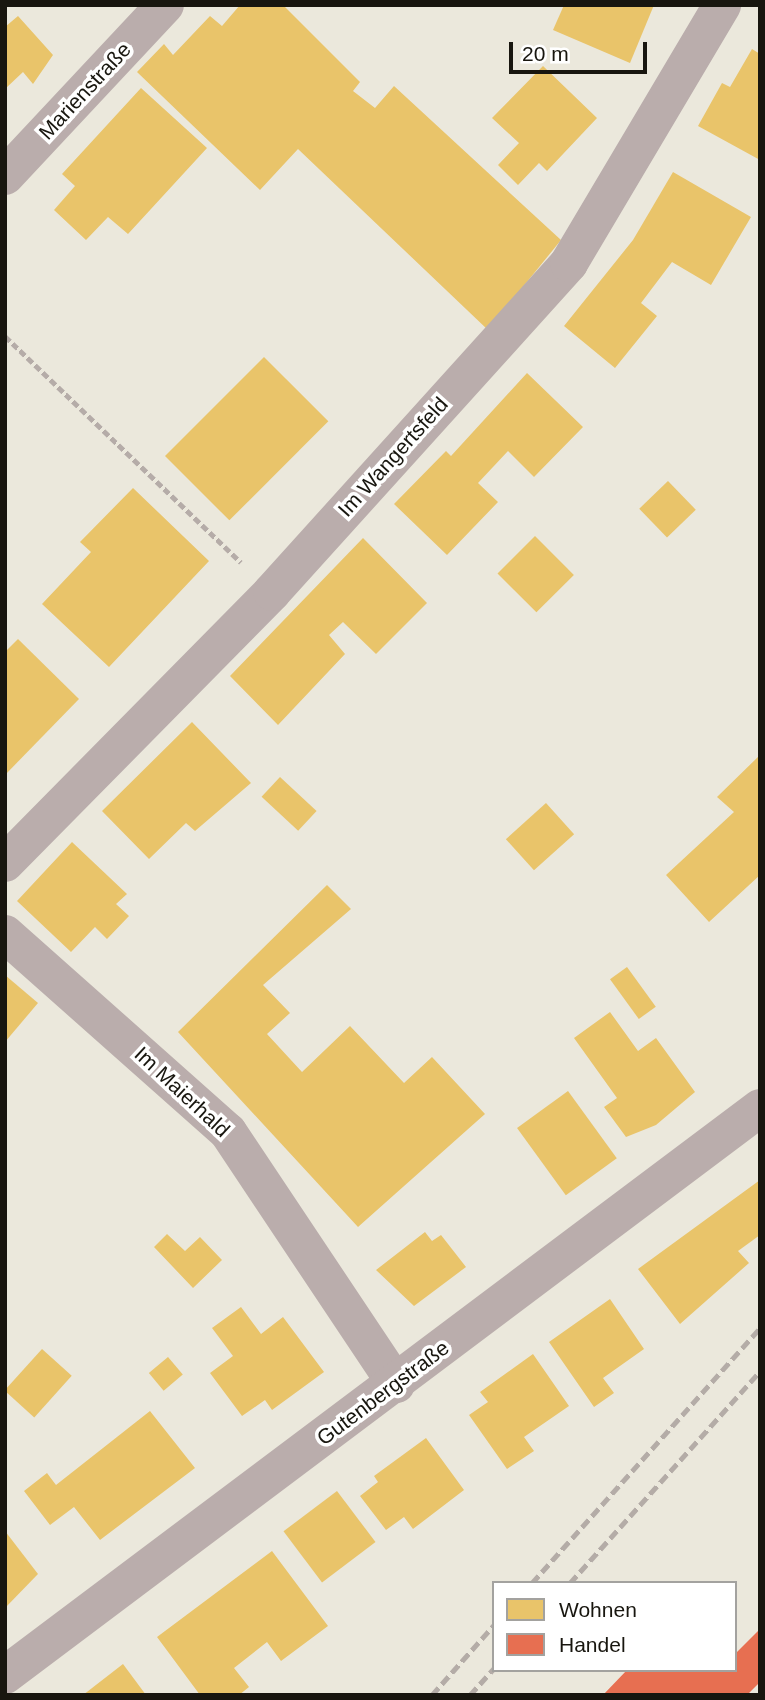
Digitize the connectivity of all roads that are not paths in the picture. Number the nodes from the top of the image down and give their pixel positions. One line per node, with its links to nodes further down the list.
1 (165, 5): 3 (street, Marienstraße)
2 (722, 5): 4 (street, Im Wangertsfeld)
3 (5, 176)
4 (5, 863)
5 (5, 934): 7 (street, Im Maierhald)
6 (760, 1108): 7 (street, Gutenbergstraße)
7 (396, 1384): 8 (street, Gutenbergstraße)
8 (5, 1675)

